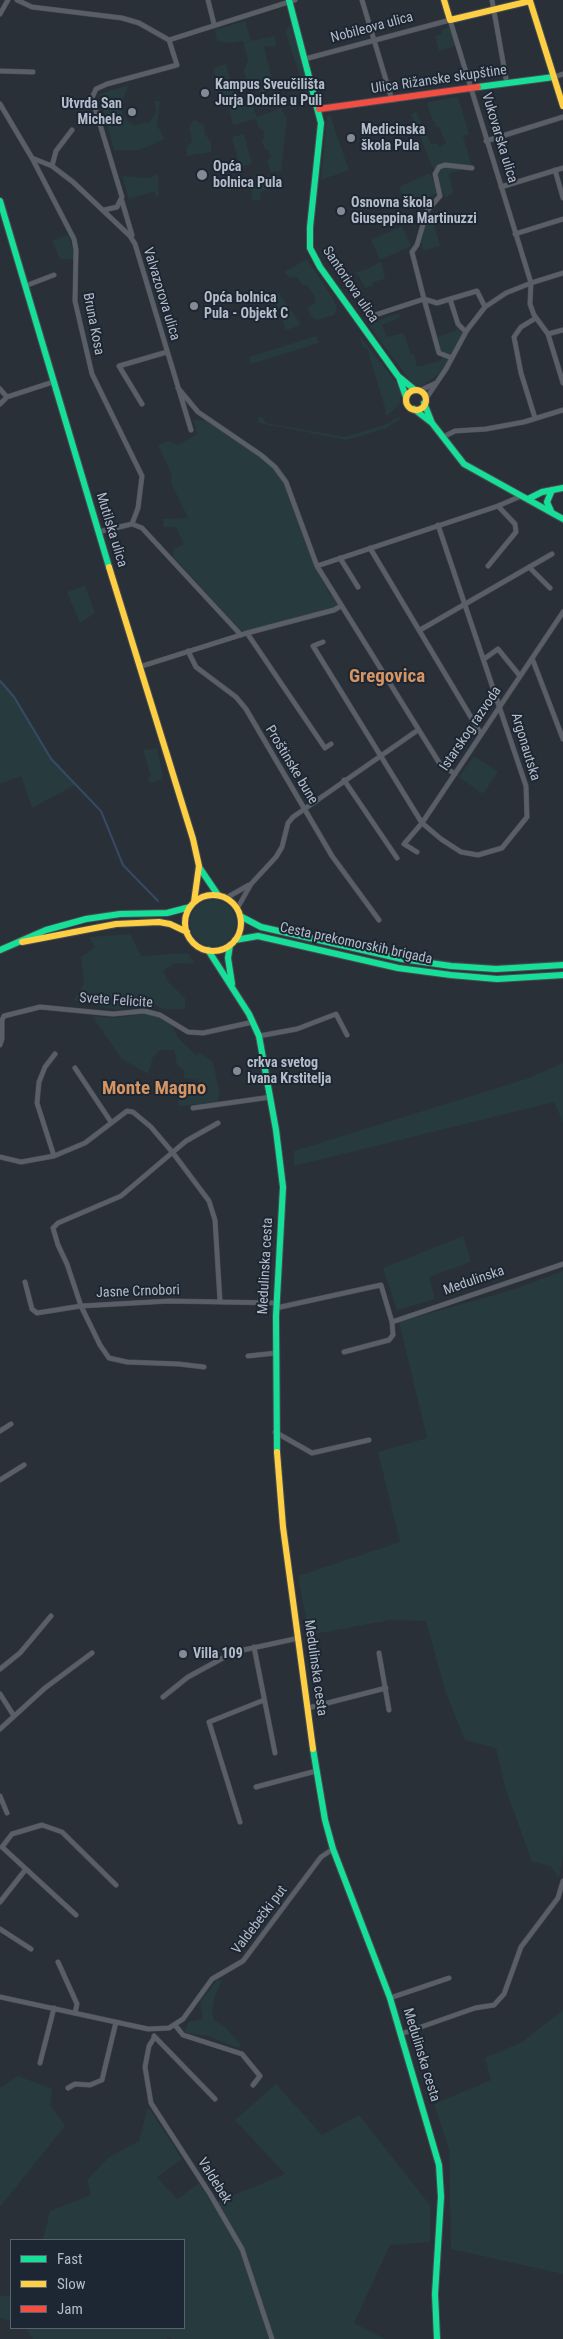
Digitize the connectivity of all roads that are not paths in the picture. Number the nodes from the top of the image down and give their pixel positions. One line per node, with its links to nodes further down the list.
1 (8, 0): 10 (street)
2 (17, 0): 13 (street)
3 (208, 0): 12 (street)
4 (362, 0): 14 (street)
5 (444, 0): 11 (main road, Vukovarska ulica)
6 (492, 0): 9 (street)
7 (531, 0): 9 (main road, Nobileova ulica); 19 (main road)
8 (291, 1): 12 (street); 15 (main road, Santoriova ulica)
9 (495, 9): 11 (main road, Nobileova ulica); 20 (street)
10 (0, 14)
11 (450, 20): 14 (street, Nobileova ulica); 21 (street, Vukovarska ulica)
12 (214, 24): 13 (street)
13 (169, 40): 38 (street)
14 (374, 41): 15 (street, Nobileova ulica); 23 (street)
15 (305, 59): 26 (main road, Santoriova ulica)
16 (0, 71): 17 (street)
17 (33, 72)
18 (563, 74): 19 (street, Ulica Rižanske skupštine)
19 (554, 77): 20 (main road, Ulica Rižanske skupštine); 22 (main road)
20 (507, 84): 21 (main road, Ulica Rižanske skupštine)
21 (471, 89): 23 (main road, Ulica Rižanske skupštine); 29 (street, Vukovarska ulica)
22 (562, 99): 25 (main road)
23 (392, 100): 26 (main road, Ulica Rižanske skupštine)
24 (0, 104): 30 (street, Bruna Kosa)
25 (563, 106)
26 (319, 110): 57 (main road, Santoriova ulica)
27 (563, 117): 29 (street)
28 (72, 130): 31 (street)
29 (486, 141): 35 (street, Vukovarska ulica)
30 (32, 158): 31 (street, Valvazorova ulica); 83 (street, Bruna Kosa)
31 (52, 166): 39 (street, Valvazorova ulica)
32 (472, 168): 47 (street)
33 (563, 168): 34 (street)
34 (555, 170): 35 (street); 36 (street)
35 (501, 187): 41 (street, Vukovarska ulica)
36 (563, 198)
37 (0, 201): 46 (main road, Mutilska ulica)
38 (122, 201): 39 (street); 42 (street)
39 (104, 210): 42 (street, Valvazorova ulica)
40 (563, 219): 41 (street)
41 (516, 234): 45 (street, Vukovarska ulica)
42 (135, 244): 55 (street, Valvazorova ulica)
43 (563, 274): 45 (street)
44 (54, 275): 46 (street)
45 (531, 283): 49 (street); 51 (street, Vukovarska ulica)
46 (25, 286): 58 (main road, Mutilska ulica)
47 (424, 299): 48 (street); 50 (street); 56 (street)
48 (450, 299): 49 (street); 53 (street)
49 (486, 307): 53 (street)
50 (372, 316)
51 (536, 318): 54 (street); 72 (street)
52 (563, 330): 54 (street)
53 (466, 332): 56 (street)
54 (548, 334): 60 (street)
55 (167, 352): 61 (street, Valvazorova ulica); 68 (street)
56 (452, 358): 59 (street)
57 (398, 376): 63 (main road, Santoriova ulica); 65 (main road, Santoriova ulica)
58 (53, 382): 64 (street); 85 (main road, Mutilska ulica)
59 (436, 383): 63 (street); 66 (street)
60 (563, 383)
61 (178, 388): 71 (street); 73 (street, Valvazorova ulica)
62 (0, 390): 64 (street)
63 (417, 391): 65 (main road); 66 (main road)
64 (7, 397): 67 (street)
65 (406, 397): 69 (main road)
66 (425, 402): 69 (main road); 74 (main road)
67 (0, 404)
68 (142, 404)
69 (414, 409): 74 (main road)
70 (563, 410): 72 (street)
71 (198, 412): 73 (street); 89 (street)
72 (535, 418): 76 (street)
73 (188, 421): 75 (street, Valvazorova ulica)
74 (432, 423): 76 (main road)
75 (191, 430)
76 (443, 437): 79 (main road)
77 (563, 488): 78 (main road)
78 (550, 490): 79 (main road); 81 (main road)
79 (526, 499): 80 (street); 81 (main road)
80 (498, 506): 84 (street); 90 (street)
81 (551, 512): 82 (main road)
82 (563, 519)
83 (132, 524): 85 (street); 98 (street)
84 (438, 525): 86 (street); 94 (street, Argonautska)
85 (98, 532): 103 (main road, Mutilska ulica)
86 (370, 548): 88 (street); 97 (street)
87 (552, 554): 91 (street)
88 (340, 558): 89 (street); 92 (street)
89 (317, 566): 95 (street)
90 (488, 566)
91 (529, 567): 93 (street); 94 (street)
92 (358, 587)
93 (550, 588)
94 (465, 604): 97 (street); 102 (street, Argonautska)
95 (341, 606): 98 (street); 106 (street)
96 (563, 612): 101 (street, Istarskog razvoda)
97 (420, 630): 107 (street)
98 (244, 634): 100 (street); 109 (street)
99 (324, 642): 110 (street, Argonautska)
100 (188, 651): 103 (street); 113 (street, Proštinske bune)
101 (532, 658): 104 (street, Istarskog razvoda); 108 (street)
102 (484, 659): 104 (street); 105 (street, Argonautska)
103 (139, 667): 117 (main road, Mutilska ulica)
104 (520, 676): 105 (street, Istarskog razvoda)
105 (500, 706): 107 (street, Istarskog razvoda); 114 (street, Argonautska)
106 (418, 730): 110 (street); 111 (street)
107 (482, 734): 111 (street, Istarskog razvoda)
108 (563, 739)
109 (331, 744)
110 (380, 755): 112 (street); 114 (street, Argonautska)
111 (455, 774): 114 (street, Istarskog razvoda)
112 (344, 780): 113 (street); 116 (street)
113 (304, 809): 118 (street); 123 (street, Proštinske bune)
114 (422, 823): 115 (street, Istarskog razvoda)
115 (417, 852)
116 (397, 858)
117 (199, 866): 119 (main road, Mutilska ulica); 121 (main road, Mutilska ulica)
118 (251, 884): 120 (street); 122 (street)
119 (218, 895): 120 (main road); 121 (main road)
120 (226, 898): 122 (main road)
121 (192, 904): 124 (main road); 126 (main road)
122 (239, 912): 125 (main road); 129 (main road, Cesta prekomorskih brigada)
123 (379, 920)
124 (187, 932): 126 (main road); 128 (main road)
125 (232, 942): 128 (main road); 130 (main road, Cesta prekomorskih brigada); 131 (main road)
126 (11, 944): 127 (main road)
127 (0, 950)
128 (208, 950): 131 (main road)
129 (563, 966)
130 (563, 975)
131 (233, 990): 132 (main road, Medulinska cesta)
132 (253, 1022): 134 (main road, Medulinska cesta); 135 (street, Svete Felicite)
133 (346, 1035): 134 (street)
134 (259, 1036): 138 (main road, Medulinska cesta)
135 (0, 1045)
136 (55, 1054): 143 (street)
137 (75, 1068): 140 (street)
138 (271, 1097): 139 (street); 149 (main road, Medulinska cesta)
139 (193, 1108)
140 (112, 1122): 142 (street); 143 (street)
141 (218, 1123): 142 (street)
142 (173, 1153): 147 (street); 148 (street)
143 (54, 1156): 144 (street)
144 (0, 1157)
145 (563, 1264): 150 (street, Medulinska)
146 (25, 1282): 148 (street, Jasne Crnobori)
147 (220, 1301): 148 (street, Jasne Crnobori); 149 (street, Jasne Crnobori)
148 (81, 1306): 154 (street)
149 (276, 1306): 150 (street); 152 (main road, Medulinska cesta)
150 (392, 1322): 151 (street)
151 (344, 1352)
152 (276, 1353): 153 (street); 157 (main road, Medulinska cesta)
153 (248, 1356)
154 (204, 1367)
155 (10, 1424): 156 (street)
156 (0, 1430)
157 (275, 1432): 158 (street); 162 (main road, Medulinska cesta)
158 (369, 1440)
159 (24, 1465): 160 (street)
160 (0, 1480)
161 (50, 1616): 166 (street)
162 (299, 1638): 163 (street); 171 (main road, Medulinska cesta)
163 (254, 1647): 169 (street); 170 (street)
164 (92, 1653): 173 (street)
165 (379, 1653): 167 (street)
166 (0, 1669)
167 (386, 1688): 171 (street); 172 (street)
168 (0, 1694): 173 (street)
169 (163, 1697)
170 (264, 1700): 175 (street); 180 (street)
171 (308, 1708): 176 (main road, Medulinska cesta)
172 (390, 1710)
173 (14, 1716): 174 (street)
174 (0, 1729)
175 (275, 1753)
176 (316, 1771): 177 (street); 181 (main road, Medulinska cesta)
177 (256, 1787)
178 (0, 1796): 179 (street)
179 (7, 1813)
180 (240, 1822)
181 (333, 1850): 192 (main road, Medulinska cesta); 196 (street, Valdebečki put)
182 (26, 1869): 184 (street); 185 (street); 186 (street)
183 (563, 1881): 198 (street)
184 (116, 1885)
185 (0, 1902)
186 (76, 1915)
187 (0, 1929): 188 (street)
188 (31, 1949)
189 (58, 1962): 194 (street)
190 (449, 1978): 192 (street)
191 (0, 1997): 193 (street)
192 (390, 1998): 198 (main road, Medulinska cesta)
193 (54, 2008): 194 (street); 200 (street)
194 (75, 2013): 195 (street)
195 (116, 2022): 197 (street); 202 (street)
196 (174, 2026): 197 (street); 201 (street)
197 (152, 2030): 199 (street)
198 (401, 2034): 205 (main road, Medulinska cesta)
199 (154, 2038): 203 (street); 204 (street, Valdebek)
200 (40, 2063)
201 (253, 2085)
202 (68, 2088)
203 (215, 2099)
204 (272, 2339)
205 (437, 2339)

